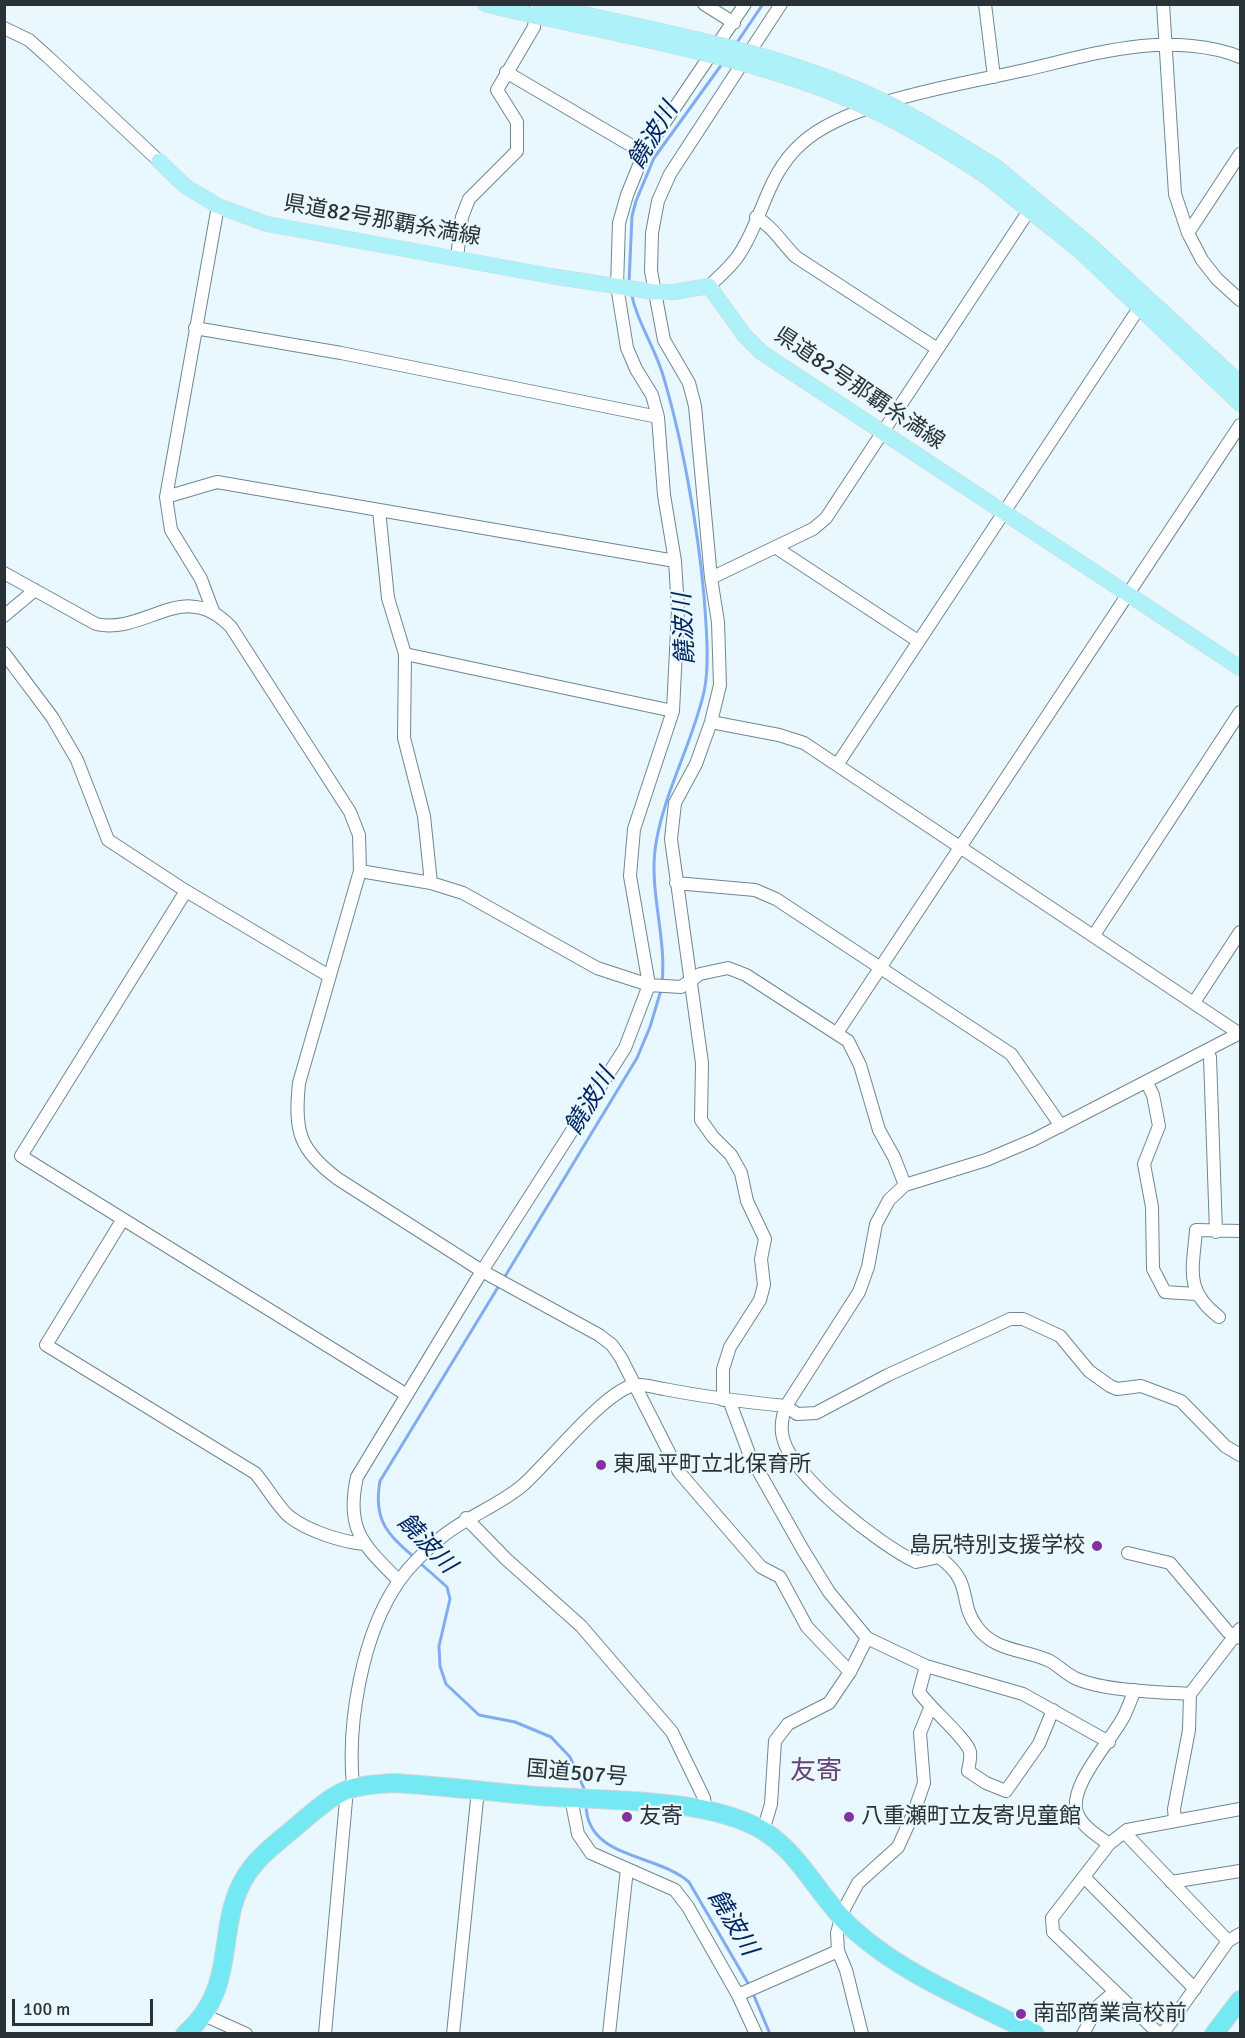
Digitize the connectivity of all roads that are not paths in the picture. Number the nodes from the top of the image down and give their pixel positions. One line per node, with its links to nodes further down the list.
1 (484, 4): 17 (main road, bridge)
2 (538, 4): 12 (street); 17 (main road, bridge)
3 (704, 4): 8 (street)
4 (745, 4): 8 (street)
5 (781, 4): 25 (street)
6 (985, 4): 13 (street)
7 (1163, 4): 10 (street)
8 (734, 23): 14 (street)
9 (4, 28): 16 (street)
10 (1166, 45): 11 (street); 13 (street); 21 (street)
11 (1240, 57)
12 (506, 72): 14 (street); 22 (street)
13 (994, 77): 20 (street)
14 (644, 153): 24 (street)
15 (1240, 154): 21 (street)
16 (159, 161): 18 (main road, 県道82号那覇糸満線)
17 (991, 172): 19 (main road); 30 (main road)
18 (218, 206): 22 (main road, 県道82号那覇糸満線); 28 (street)
19 (1030, 209): 27 (main road); 29 (street)
20 (756, 217): 23 (street); 29 (street)
21 (1188, 233): 26 (street)
22 (457, 257): 24 (main road, 県道82号那覇糸満線)
23 (709, 286): 25 (main road, 県道82号那覇糸満線); 34 (main road, 県道82号那覇糸満線)
24 (621, 287): 25 (main road, 県道82号那覇糸満線); 32 (street)
25 (649, 291): 41 (street)
26 (1240, 300)
27 (1139, 308): 31 (main road); 37 (street)
28 (195, 328): 32 (street); 35 (street)
29 (936, 348): 34 (street)
30 (1240, 383)
31 (1240, 404)
32 (658, 417): 39 (street)
33 (1240, 425): 43 (street)
34 (880, 432): 37 (main road, 県道82号那覇糸満線); 38 (street)
35 (166, 497): 36 (street); 44 (street)
36 (379, 510): 39 (street); 48 (street)
37 (1005, 512): 43 (main road, 県道82号那覇糸満線); 46 (street)
38 (775, 547): 41 (street); 46 (street)
39 (675, 561): 50 (street)
40 (4, 573): 42 (street)
41 (711, 578): 52 (street)
42 (35, 590): 44 (street); 45 (street)
43 (1128, 594): 49 (main road, 県道82号那覇糸満線); 54 (street)
44 (213, 611): 55 (street)
45 (4, 616)
46 (918, 641): 53 (street)
47 (4, 653): 58 (street)
48 (405, 654): 50 (street); 56 (street)
49 (1240, 668)
50 (673, 711): 64 (street)
51 (1240, 712): 60 (street)
52 (711, 722): 53 (street); 57 (street)
53 (837, 765): 54 (street)
54 (960, 846): 60 (street); 61 (street)
55 (360, 871): 56 (street); 62 (street)
56 (431, 883): 64 (street)
57 (676, 883): 61 (street); 63 (street)
58 (186, 891): 62 (street); 72 (street)
59 (1240, 932): 65 (street)
60 (1094, 934): 65 (street)
61 (879, 969): 66 (street); 70 (street)
62 (330, 976): 75 (street)
63 (686, 984): 64 (street); 66 (street); 80 (street)
64 (652, 985): 75 (street)
65 (1195, 1001): 67 (street)
66 (837, 1033): 71 (street)
67 (1240, 1033): 68 (street)
68 (1207, 1052): 69 (street); 74 (street)
69 (1146, 1083): 70 (street); 76 (street)
70 (1061, 1126): 71 (street)
71 (905, 1185): 81 (street)
72 (123, 1220): 79 (street); 84 (street)
73 (1240, 1231): 74 (street)
74 (1216, 1232): 76 (street)
75 (486, 1272): 78 (street); 79 (street)
76 (1196, 1294): 77 (street)
77 (1219, 1317)
78 (635, 1384): 80 (street); 83 (street); 90 (street)
79 (407, 1395): 84 (street)
80 (726, 1400): 81 (street); 88 (street)
81 (786, 1406): 82 (street); 91 (street)
82 (1240, 1455)
83 (466, 1518): 86 (street); 100 (street)
84 (364, 1545): 86 (street)
85 (1128, 1553): 87 (street)
86 (399, 1581): 96 (street)
87 (1239, 1634): 92 (street)
88 (867, 1638): 89 (street); 90 (street)
89 (926, 1666): 93 (street); 94 (street)
90 (850, 1672): 102 (street)
91 (1135, 1690): 92 (street); 95 (street)
92 (1190, 1694): 101 (street)
93 (930, 1708): 94 (street); 109 (street)
94 (1053, 1710): 95 (street)
95 (1108, 1742): 104 (street)
96 (350, 1787): 97 (highway, 国道507号); 117 (highway, 国道507号); 120 (street)
97 (478, 1790): 98 (highway, 国道507号); 121 (street)
98 (574, 1798): 100 (highway, 国道507号); 105 (street)
99 (1240, 1809): 101 (street)
100 (706, 1811): 102 (highway, 国道507号)
101 (1175, 1821): 103 (street)
102 (763, 1831): 109 (highway, 国道507号)
103 (1124, 1832): 104 (street); 108 (street)
104 (1108, 1844): 107 (street)
105 (627, 1869): 115 (street); 122 (street)
106 (1240, 1871): 108 (street)
107 (1084, 1877): 113 (street); 114 (street)
108 (1171, 1882): 111 (street)
109 (841, 1918): 112 (street); 125 (highway, 国道507号)
110 (1240, 1934): 111 (street)
111 (1228, 1941): 113 (street)
112 (838, 1951): 115 (street); 124 (street)
113 (1195, 1989): 114 (street)
114 (1113, 1993): 126 (street)
115 (741, 1994): 123 (street)
116 (1240, 2000): 127 (highway)
117 (204, 2015): 118 (highway, 国道507号); 119 (street)
118 (185, 2034)
119 (246, 2034)
120 (325, 2034)
121 (453, 2034)
122 (609, 2034)
123 (756, 2034)
124 (862, 2034)
125 (1035, 2034)
126 (1083, 2034)
127 (1214, 2034)

